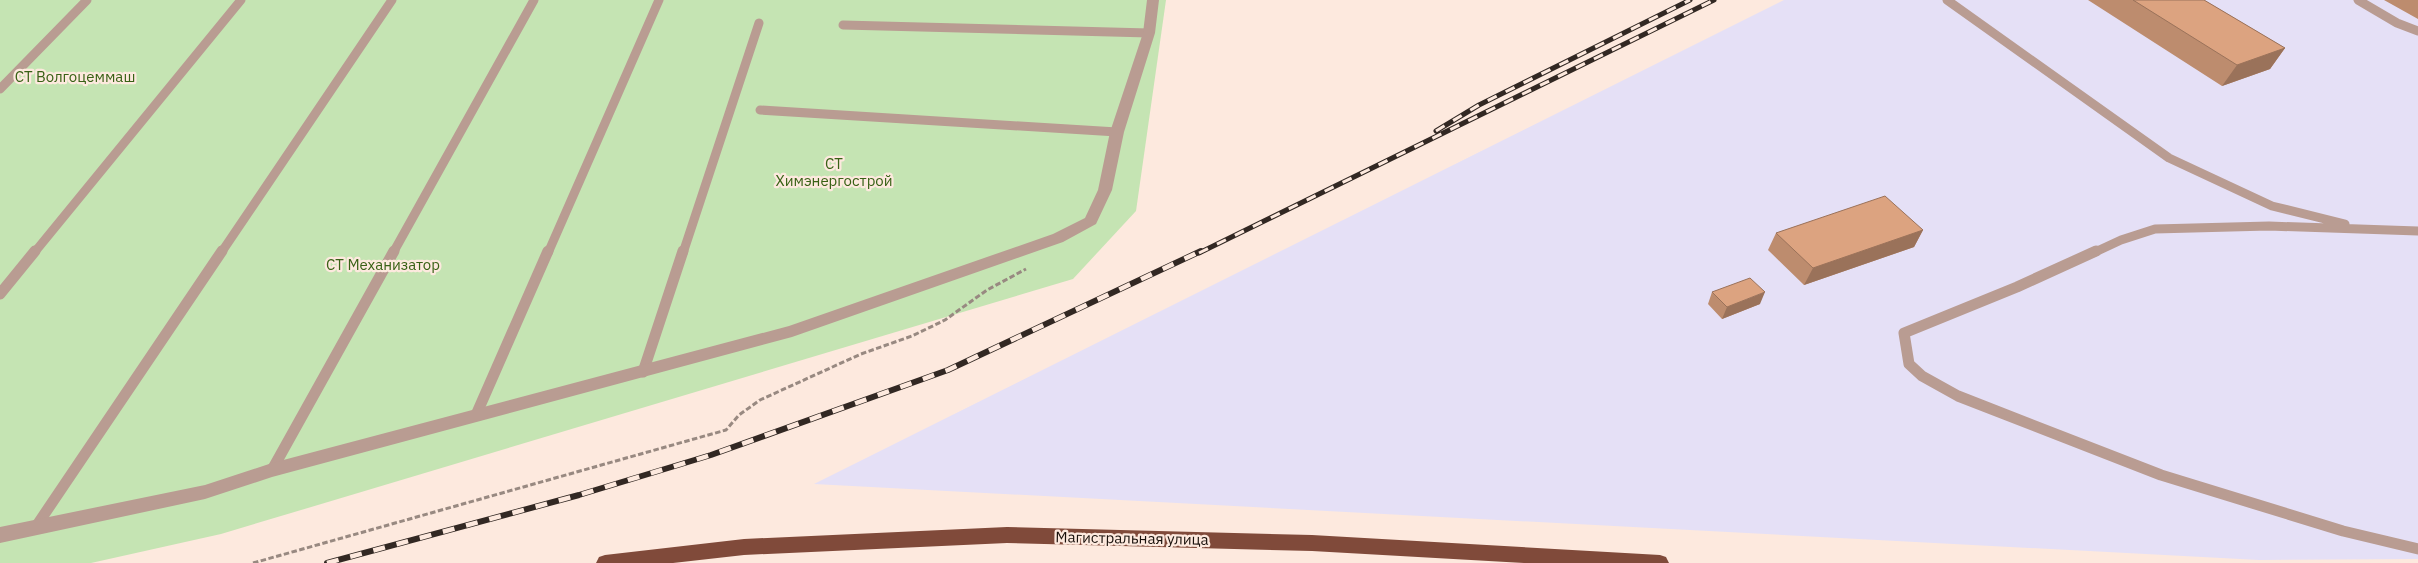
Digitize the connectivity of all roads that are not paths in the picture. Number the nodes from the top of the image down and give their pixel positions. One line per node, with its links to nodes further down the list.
1 (87, 0): 13 (lane)
2 (241, 0): 18 (lane)
3 (392, 0): 22 (lane)
4 (534, 0): 21 (lane)
5 (659, 0): 20 (lane)
6 (1153, 0): 12 (street)
7 (1947, 0): 16 (lane)
8 (2358, 0): 11 (lane)
9 (759, 23): 19 (lane)
10 (844, 26): 12 (lane)
11 (2418, 30)
12 (1149, 33): 15 (street)
13 (0, 89)
14 (760, 110): 15 (lane)
15 (1117, 132): 19 (street)
16 (2365, 229): 17 (lane); 24 (lane)
17 (2418, 232)
18 (0, 294)
19 (643, 372): 20 (street)
20 (476, 414): 21 (street)
21 (272, 470): 22 (street)
22 (34, 528): 23 (street)
23 (0, 535)
24 (2418, 549)
25 (605, 563): 26 (highway, Магистральная улица)
26 (1660, 563)

